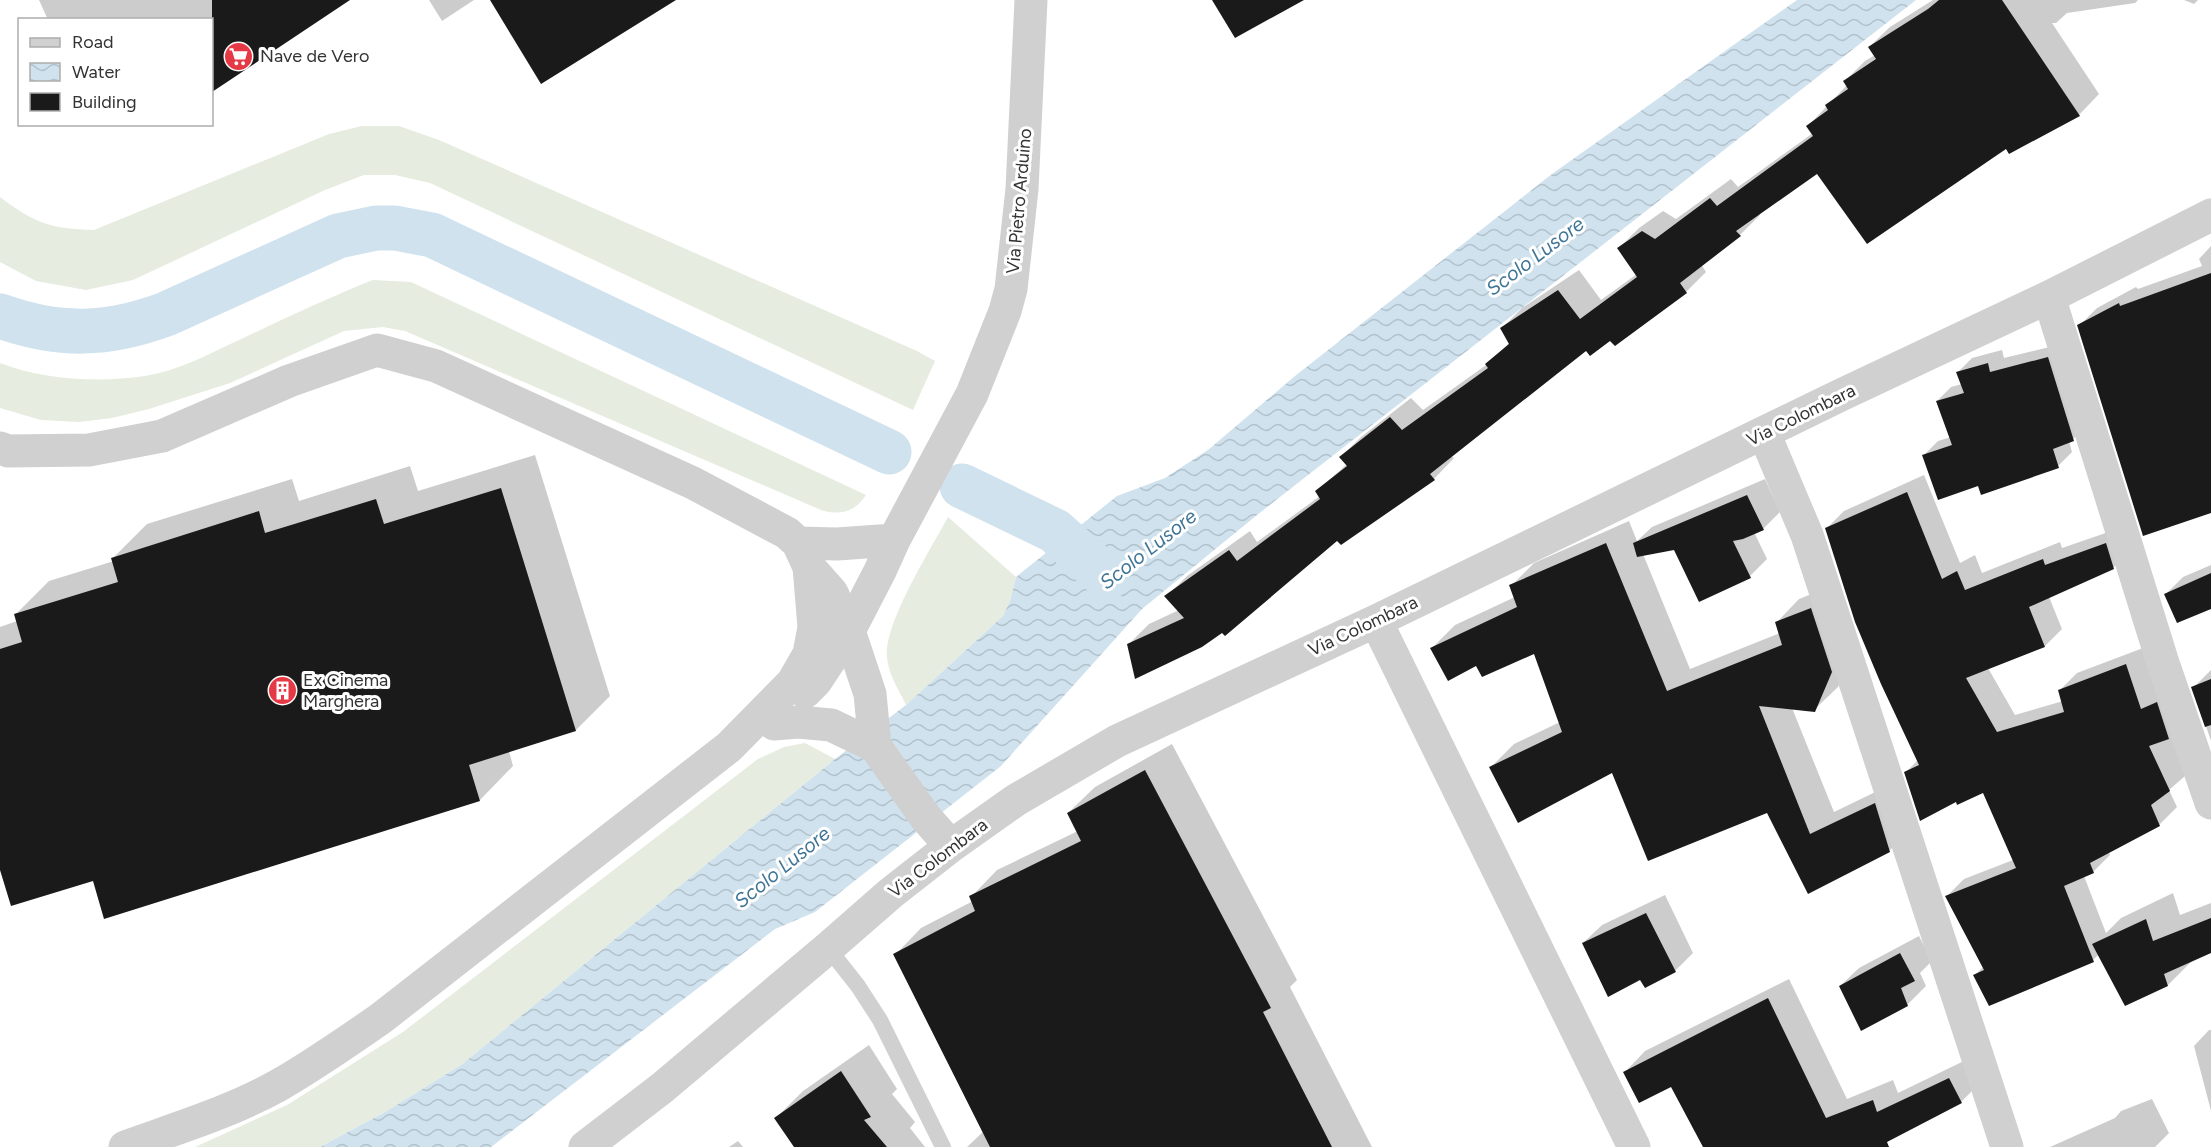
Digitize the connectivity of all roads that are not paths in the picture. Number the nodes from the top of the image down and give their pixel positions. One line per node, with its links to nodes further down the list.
1 (1031, 0): 6 (street, Via Pietro Arduino)
2 (2211, 215): 3 (street, Via Colombara)
3 (2049, 297): 4 (street, Via Colombara); 13 (street)
4 (1764, 433): 8 (street, Via Colombara); 20 (street)
5 (0, 448): 7 (street)
6 (898, 534): 7 (street); 9 (street, Via Pietro Arduino)
7 (803, 555): 9 (street); 12 (street)
8 (1376, 621): 14 (street, Via Colombara); 19 (street)
9 (849, 631): 10 (street, Via Pietro Arduino); 11 (street)
10 (774, 724): 11 (street); 12 (street)
11 (875, 746): 14 (street)
12 (729, 747): 16 (street)
13 (2211, 803)
14 (951, 846): 15 (street, Via Colombara)
15 (828, 948): 17 (street, Via Colombara); 18 (lane)
16 (125, 1147)
17 (585, 1147)
18 (943, 1147)
19 (1635, 1147)
20 (2007, 1147)

